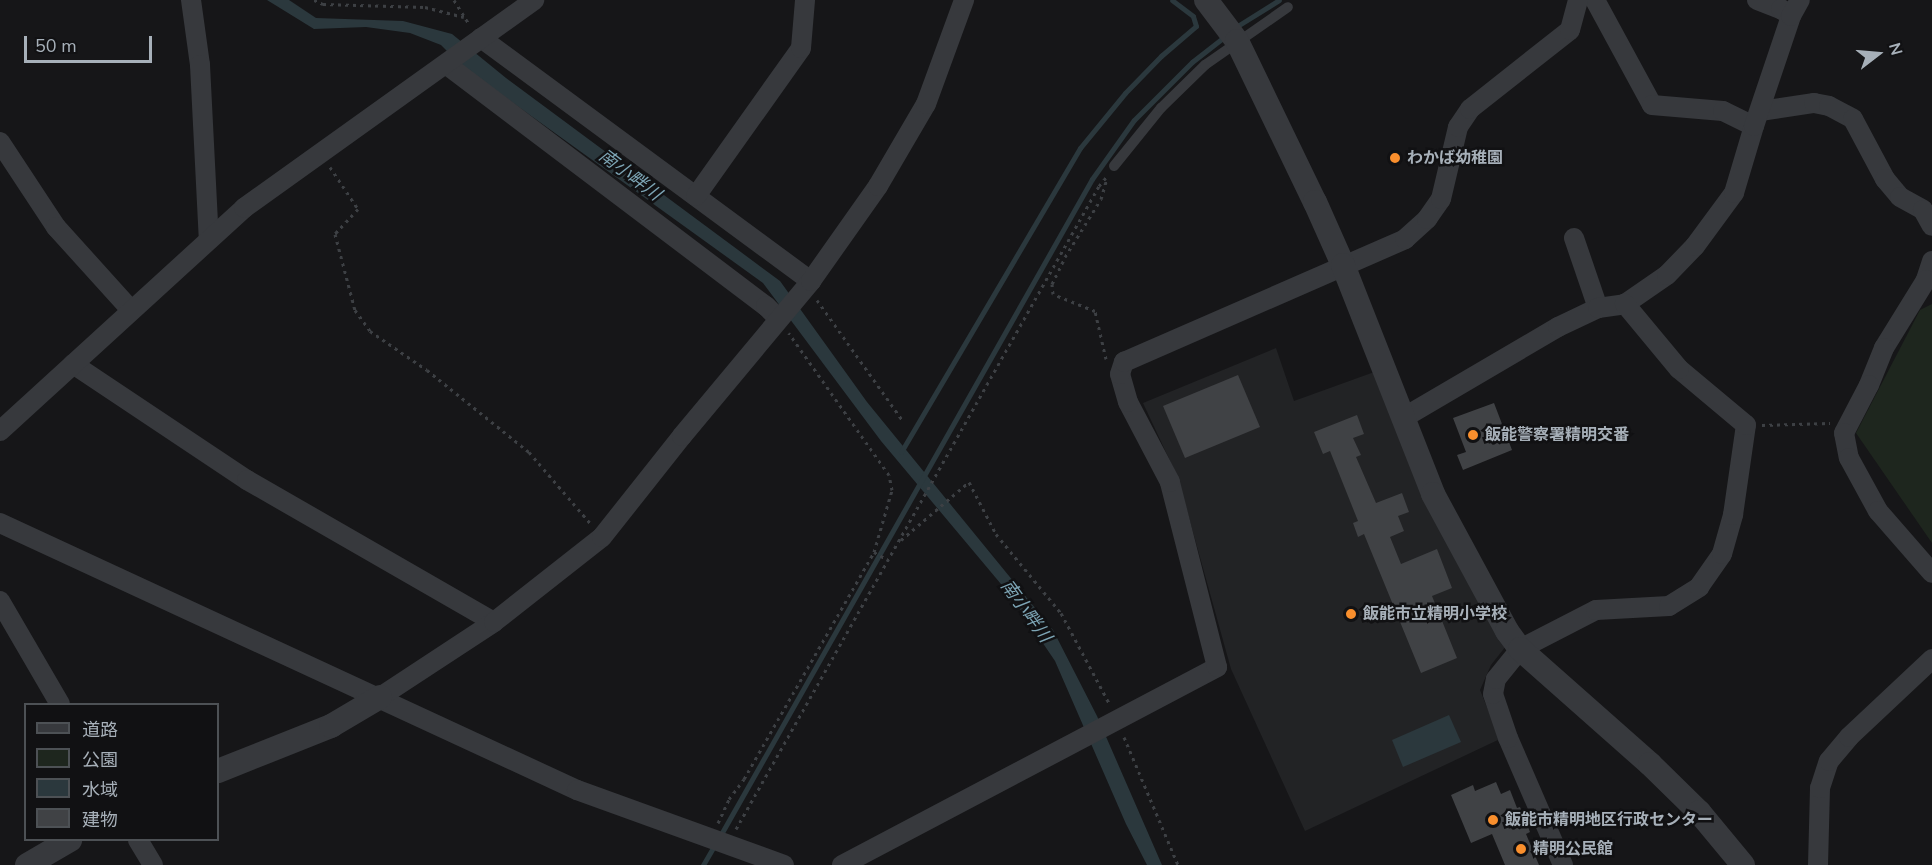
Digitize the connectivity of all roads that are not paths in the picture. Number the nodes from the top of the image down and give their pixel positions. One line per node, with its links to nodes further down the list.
1 (191, 0): 20 (street)
2 (534, 0): 11 (street)
3 (805, 0): 17 (street)
4 (964, 0): 23 (street)
5 (1206, 0): 12 (street)
6 (1578, 0): 22 (street)
7 (1595, 0): 14 (street)
8 (1757, 0): 10 (street)
9 (1288, 7): 12 (lane)
10 (1796, 8): 14 (street)
11 (479, 40): 13 (street); 17 (street)
12 (1237, 41): 16 (lane); 22 (street)
13 (449, 63): 20 (street); 27 (street)
14 (1757, 118): 18 (street); 24 (street)
15 (0, 142): 26 (street)
16 (1111, 171)
17 (696, 195): 23 (street)
18 (1932, 226)
19 (1574, 238): 25 (street)
20 (209, 240): 26 (street)
21 (1932, 261): 32 (street)
22 (1343, 265): 29 (street); 45 (street)
23 (807, 286): 27 (street)
24 (1625, 304): 25 (street); 35 (street)
25 (1598, 308): 29 (street)
26 (131, 310): 28 (street)
27 (781, 317): 34 (street)
28 (73, 364): 30 (street); 34 (street)
29 (1403, 418): 35 (street)
30 (0, 431)
31 (0, 523): 37 (street)
32 (1932, 573)
33 (0, 601): 38 (street)
34 (494, 622): 37 (street)
35 (1520, 649): 46 (street); 47 (street)
36 (1931, 662): 48 (street)
37 (380, 697): 39 (street); 44 (street)
38 (59, 703)
39 (219, 771)
40 (68, 841): 42 (street)
41 (139, 841): 43 (street)
42 (27, 865)
43 (153, 865)
44 (784, 865)
45 (842, 865)
46 (1563, 865)
47 (1743, 865)
48 (1818, 865)

